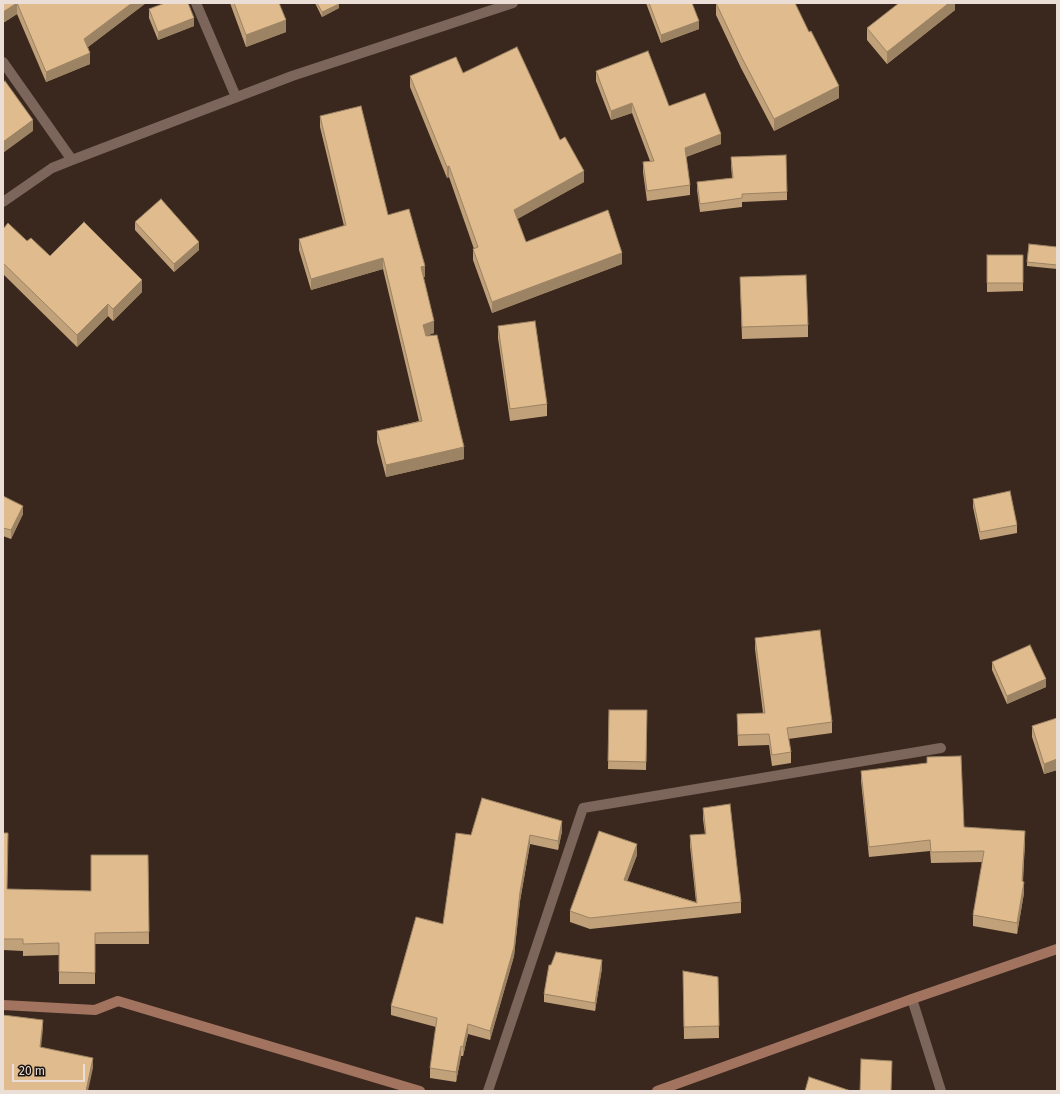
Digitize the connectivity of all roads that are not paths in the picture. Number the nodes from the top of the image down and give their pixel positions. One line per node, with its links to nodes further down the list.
1 (196, 3): 4 (street)
2 (512, 3): 4 (street)
3 (3, 62): 5 (street)
4 (236, 97): 5 (street)
5 (72, 160): 6 (street)
6 (3, 202)
7 (942, 748): 12 (street)
8 (1057, 949): 9 (street)
9 (912, 999): 13 (street); 14 (street)
10 (3, 1005): 11 (street)
11 (420, 1091)
12 (488, 1091)
13 (657, 1091)
14 (941, 1091)

